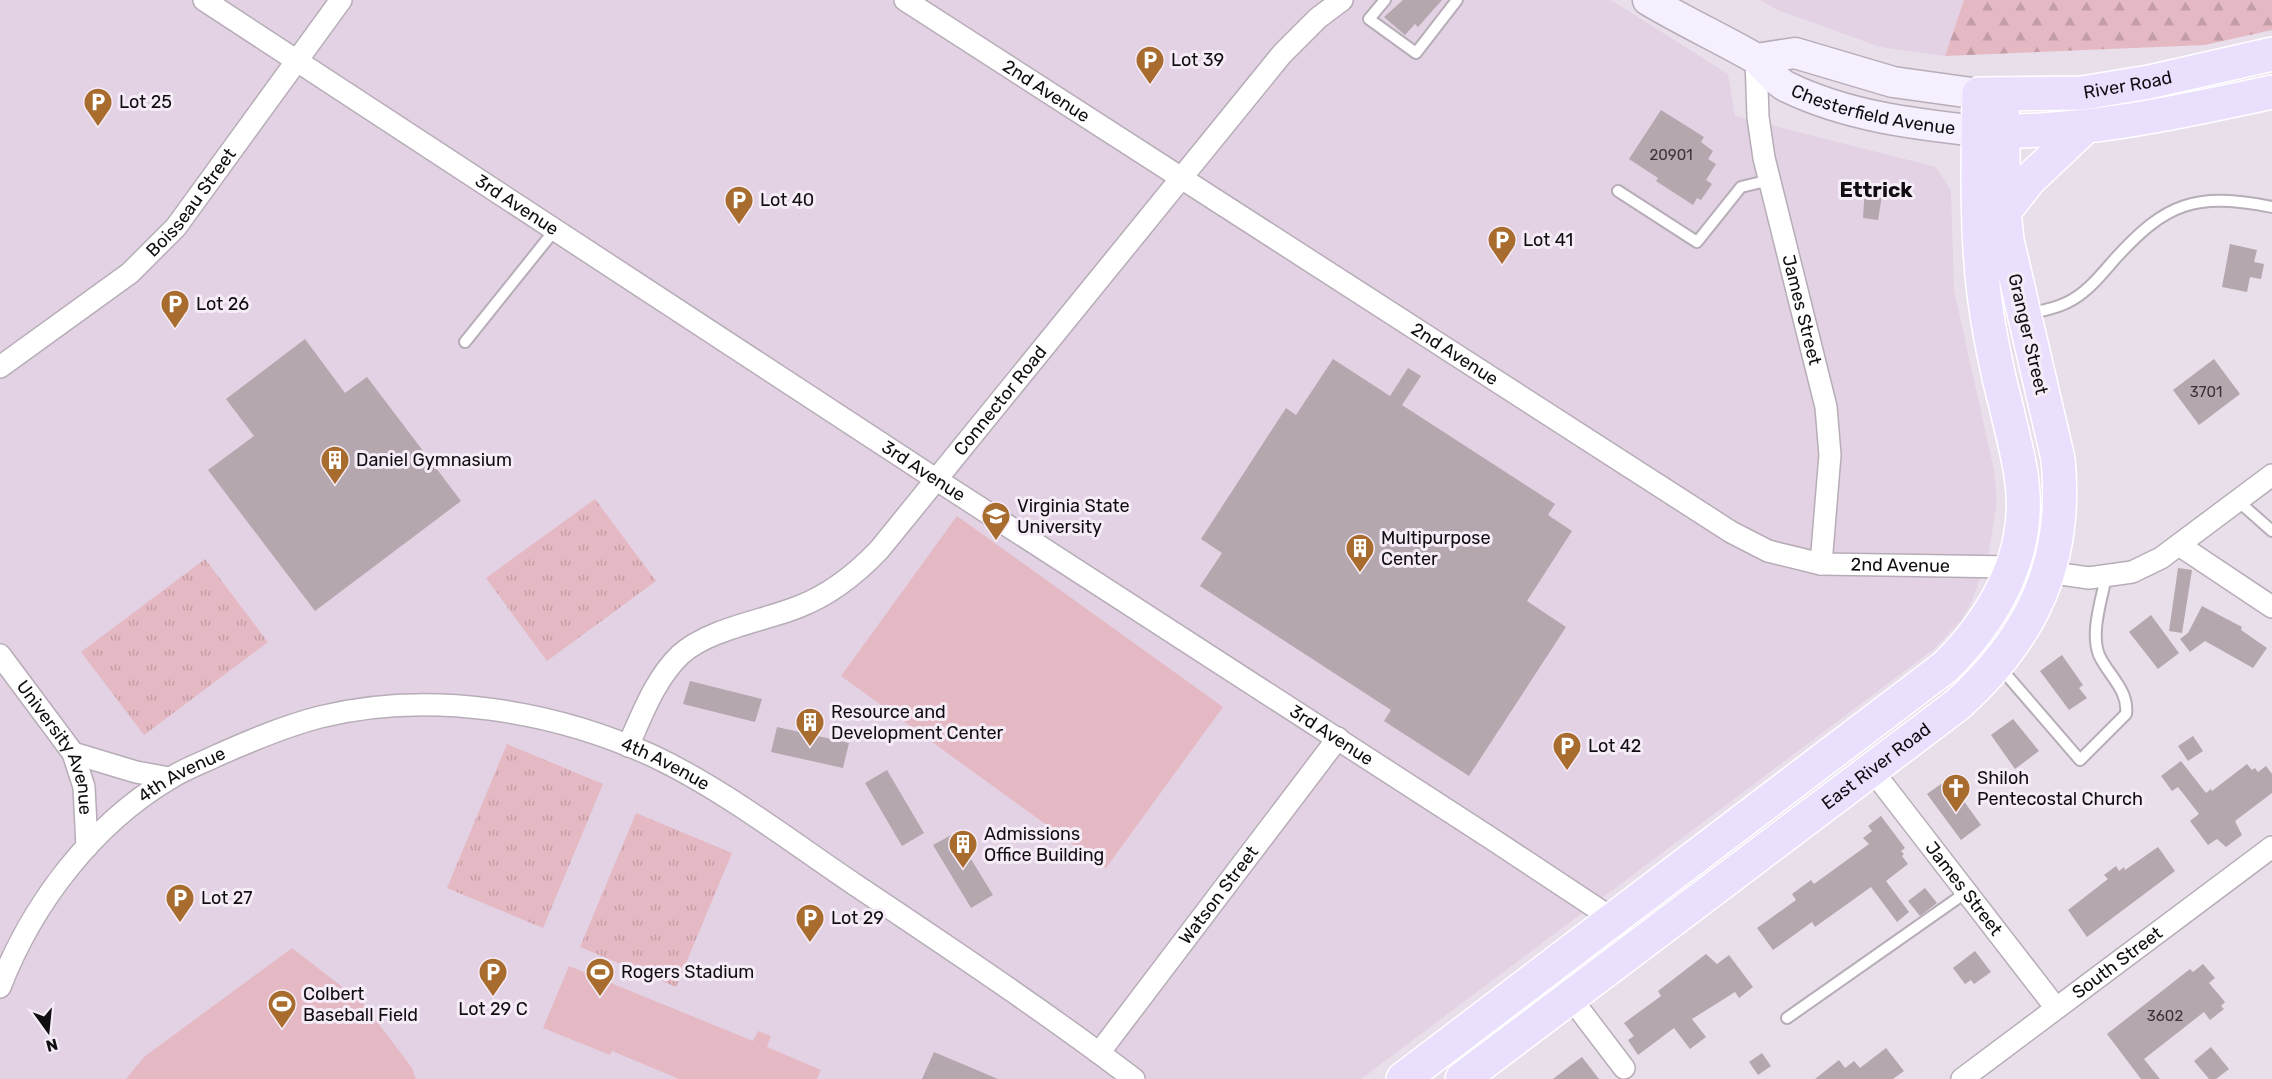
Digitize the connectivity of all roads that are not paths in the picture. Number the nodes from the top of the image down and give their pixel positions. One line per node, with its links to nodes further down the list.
1 (204, 0): 10 (street, 3rd Avenue)
2 (341, 0): 10 (street, Boisseau Street)
3 (905, 0): 15 (street, 2nd Avenue)
4 (1342, 0): 15 (street, Connector Road)
5 (1385, 0): 6 (lane)
6 (1457, 0)
7 (1648, 0): 9 (main road, Chesterfield Avenue)
8 (2272, 54): 12 (main road, River Road)
9 (1756, 58): 12 (main road, Chesterfield Avenue); 14 (main road, Chesterfield Avenue); 16 (street, James Street)
10 (295, 61): 20 (street, 3rd Avenue); 23 (street, Boisseau Street)
11 (2272, 92): 13 (main road, River Road)
12 (1990, 94): 14 (main road, Granger Street)
13 (2084, 128): 14 (main road, River Road); 19 (main road)
14 (1990, 132): 19 (main road, Granger Street); 30 (main road, Granger Street)
15 (1182, 178): 25 (street, Connector Road); 29 (street, 2nd Avenue)
16 (1770, 180): 17 (lane); 29 (street, James Street)
17 (1617, 191)
18 (2272, 207): 21 (lane)
19 (2004, 212): 21 (main road, Granger Street)
20 (554, 231): 22 (lane); 25 (street, 3rd Avenue)
21 (2023, 314): 31 (main road, Granger Street)
22 (465, 342)
23 (0, 367)
24 (2272, 475): 26 (street)
25 (937, 480): 36 (street, 3rd Avenue); 37 (street, Connector Road)
26 (2238, 501): 27 (lane); 28 (street)
27 (2272, 531)
28 (2179, 545): 32 (street); 33 (street)
29 (1821, 564): 30 (street, 2nd Avenue)
30 (2012, 567): 31 (street, 2nd Avenue); 44 (main road, East River Road)
31 (2050, 571): 32 (street); 35 (main road, East River Road)
32 (2106, 576): 35 (lane)
33 (2272, 606)
34 (0, 655): 38 (street, University Avenue)
35 (1998, 664): 39 (main road, East River Road)
36 (1338, 738): 44 (street, 3rd Avenue); 50 (street, Watson Street)
37 (628, 746): 40 (street, 4th Avenue); 50 (street, 4th Avenue)
38 (73, 753): 40 (street); 41 (street, University Avenue)
39 (1872, 770): 43 (street, James Street); 45 (main road, East River Road)
40 (169, 778): 41 (street, 4th Avenue)
41 (87, 847): 46 (street, 4th Avenue)
42 (2272, 847): 48 (street, South Street)
43 (1968, 891): 48 (street, James Street); 49 (lane)
44 (1613, 919): 45 (street, 3rd Avenue); 53 (main road, East River Road)
45 (1637, 947): 47 (main road, East River Road)
46 (0, 987)
47 (1570, 998): 51 (street); 54 (main road, East River Road)
48 (2056, 1008): 55 (street, South Street)
49 (1787, 1018)
50 (1099, 1053): 52 (street, 4th Avenue)
51 (1624, 1068)
52 (1134, 1079)
53 (1403, 1079)
54 (1462, 1079)
55 (1962, 1079)

